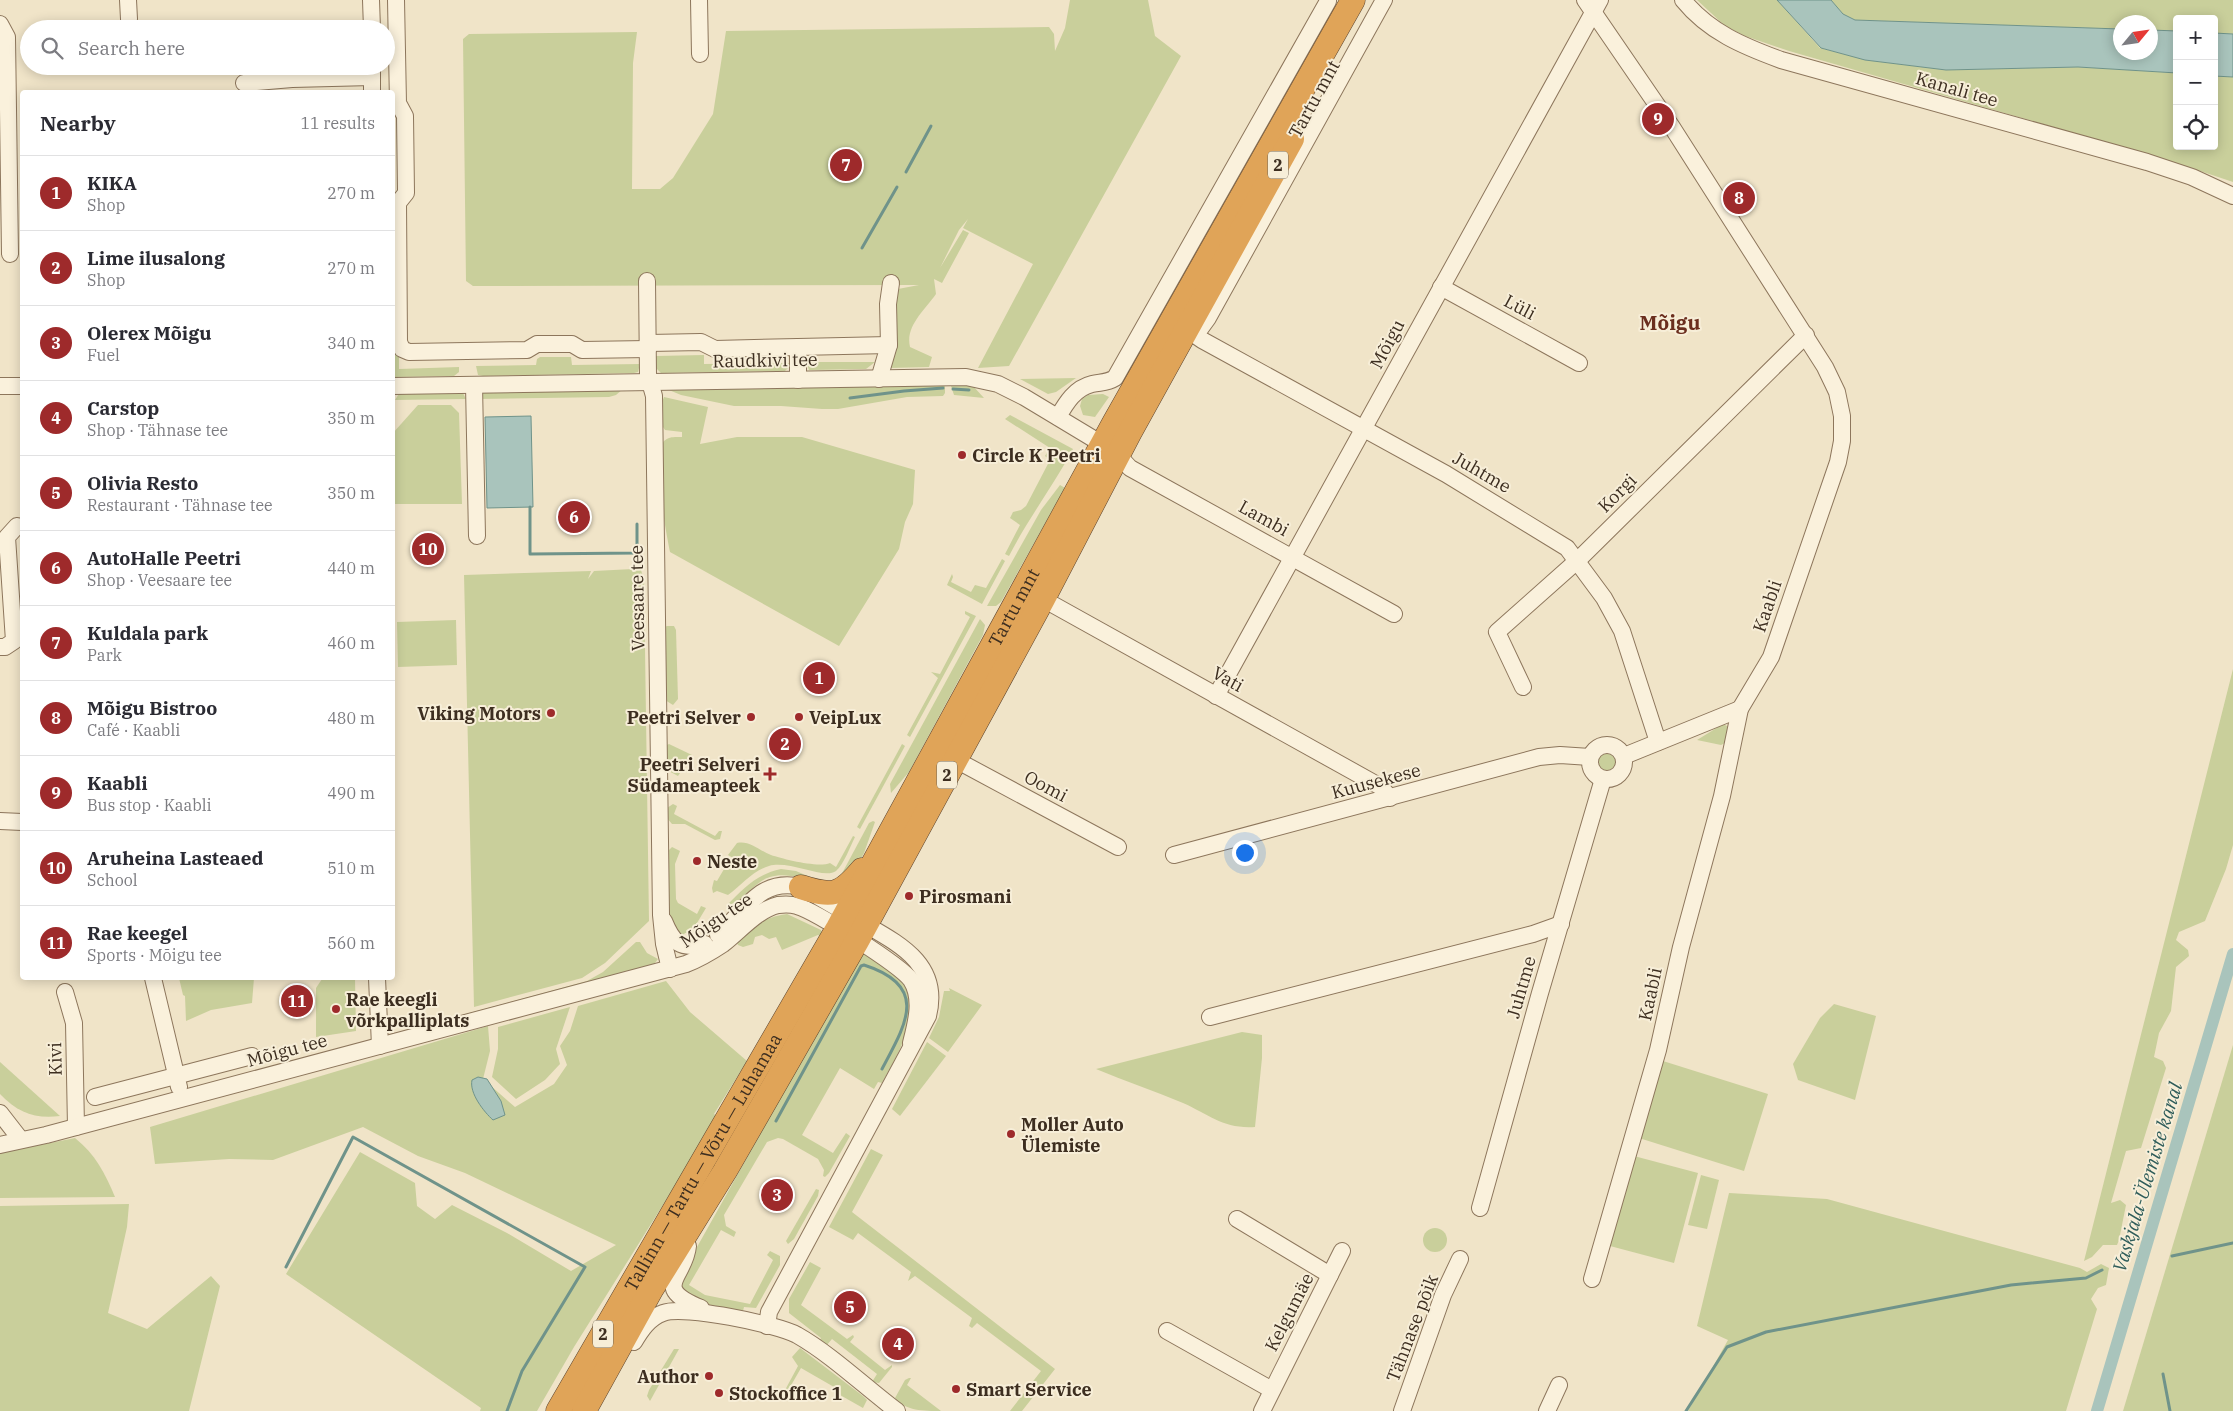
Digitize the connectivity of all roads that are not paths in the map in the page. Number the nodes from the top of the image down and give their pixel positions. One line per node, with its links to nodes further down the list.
1 (128, 0): 11 (street)
2 (371, 0): 12 (street)
3 (396, 0): 13 (street)
4 (699, 0): 15 (street)
5 (1353, 0): 26 (highway, Tartu mnt / 2)
6 (1369, 0): 28 (highway, Tartu mnt / 2)
7 (1384, 0): 28 (street)
8 (1683, 0): 20 (street, Kanali tee)
9 (1328, 1): 41 (street)
10 (1593, 4): 25 (street, Mõigu); 29 (street, Kaabli)
11 (129, 19)
12 (372, 20)
13 (395, 20)
14 (0, 24): 19 (street)
15 (700, 54)
16 (394, 75): 21 (street)
17 (372, 79): 18 (street)
18 (244, 83)
19 (4, 195): 22 (street)
20 (2233, 196)
21 (395, 203): 27 (street)
22 (10, 254)
23 (647, 281): 31 (street, Veesaare tee)
24 (891, 283): 30 (street)
25 (1441, 288): 33 (street, Lüli); 42 (street, Mõigu)
26 (1182, 301): 28 (street); 43 (highway, Tartu mnt / 2)
27 (396, 306): 31 (street)
28 (1186, 330): 42 (street, Juhtme); 43 (highway, Tartu mnt / 2)
29 (1806, 335): 47 (street, Korgi); 53 (street, Kaabli)
30 (889, 345): 32 (street); 34 (street)
31 (648, 346): 32 (street); 36 (street, Veesaare tee)
32 (798, 348): 35 (street)
33 (1579, 363)
34 (879, 379): 35 (street, Raudkivi tee); 41 (street, Raudkivi tee)
35 (798, 380): 36 (street, Raudkivi tee)
36 (650, 382): 37 (street, Raudkivi tee); 66 (street, Veesaare tee)
37 (474, 385): 40 (street, Raudkivi tee); 45 (street)
38 (0, 386): 39 (street)
39 (20, 386)
40 (395, 386)
41 (1058, 417): 43 (street, Raudkivi tee)
42 (1364, 428): 46 (street, Mõigu); 47 (street, Juhtme)
43 (1110, 449): 46 (street, Lambi); 48 (highway, Tartu mnt / 2); 63 (highway, Tartu mnt / 2)
44 (17, 526): 50 (street)
45 (477, 536)
46 (1294, 558): 49 (street, Lambi); 52 (street, Mõigu)
47 (1578, 560): 51 (street, Korgi); 54 (street, Juhtme)
48 (1043, 599): 52 (street, Vati); 57 (highway, Tartu mnt / 2)
49 (1394, 614)
50 (0, 647)
51 (1523, 687)
52 (1216, 696): 59 (street, Vati)
53 (1740, 710): 54 (street); 90 (street, Kaabli)
54 (1658, 742): 55 (street)
55 (1624, 756): 56 (street); 58 (street)
56 (1590, 757): 58 (street); 59 (street, Kuusekese)
57 (956, 760): 62 (street, Oomi); 68 (highway, Tartu mnt / 2)
58 (1603, 779): 67 (street, Juhtme)
59 (1390, 798): 64 (street, Kuusekese)
60 (0, 821): 61 (street)
61 (20, 822)
62 (1118, 847)
63 (881, 848): 65 (highway); 68 (highway, Tartu mnt / 2)
64 (1174, 855)
65 (801, 886): 68 (street, Mõigu tee); 69 (street, Mõigu tee)
66 (661, 915): 69 (street, Veesaare tee); 70 (street, Veesaare tee)
67 (1561, 924): 74 (street); 84 (street, Juhtme)
68 (852, 927): 70 (street, Mõigu tee); 86 (highway, Tallinn — Tartu — Võru — Luhamaa / 2); 92 (street); 97 (highway, Tallinn — Tartu — Võru — Luhamaa / 2)
69 (705, 944): 70 (street, Mõigu tee)
70 (670, 969): 75 (street, Mõigu tee)
71 (153, 980): 77 (street)
72 (377, 980): 75 (street)
73 (65, 992): 81 (street, Kivi)
74 (1210, 1017)
75 (380, 1046): 79 (street, Mõigu tee)
76 (252, 1056): 77 (street)
77 (177, 1076): 78 (street); 79 (street)
78 (95, 1097)
79 (182, 1098): 81 (street, Mõigu tee)
80 (0, 1113): 82 (street)
81 (76, 1127): 82 (street, Mõigu tee)
82 (21, 1140): 83 (street, Mõigu tee)
83 (0, 1145)
84 (1480, 1208)
85 (1238, 1219): 89 (street)
86 (689, 1231): 91 (street); 94 (highway, Tallinn — Tartu — Võru — Luhamaa / 2)
87 (1342, 1251): 89 (street, Kelgumäe)
88 (1460, 1259): 101 (street, Tähnase põik)
89 (1330, 1275): 96 (street, Kelgumäe)
90 (1592, 1279)
91 (710, 1313): 92 (street); 94 (street)
92 (767, 1326): 99 (street)
93 (1167, 1331): 96 (street)
94 (602, 1380): 98 (highway, Tallinn — Tartu — Võru — Luhamaa / 2)
95 (1559, 1385): 102 (street)
96 (1272, 1390): 100 (street, Kelgumäe)
97 (558, 1411)
98 (584, 1411)
99 (897, 1411)
100 (1262, 1411)
101 (1402, 1411)
102 (1547, 1411)

